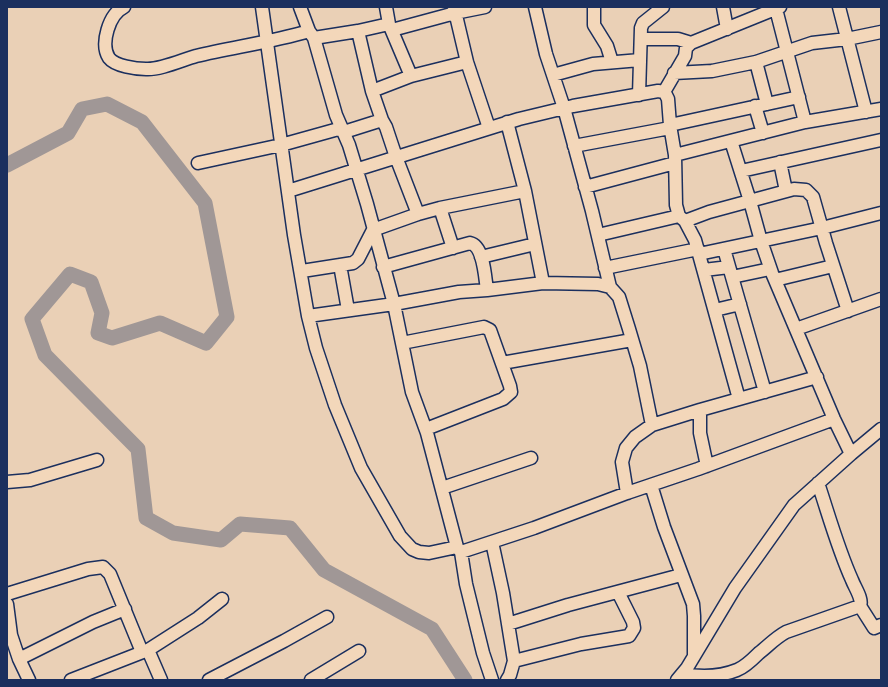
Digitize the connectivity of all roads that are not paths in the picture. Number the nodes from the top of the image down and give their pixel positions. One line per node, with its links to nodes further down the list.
1 (124, 7): 20 (street)
2 (262, 7): 20 (street)
3 (300, 7): 17 (street)
4 (386, 7): 13 (street)
5 (485, 7): 12 (street)
6 (535, 7): 28 (street)
7 (594, 7): 25 (street)
8 (663, 7): 18 (street)
9 (723, 7): 14 (street)
10 (839, 7): 19 (street)
11 (774, 8): 14 (street); 22 (street)
12 (454, 10): 13 (street); 24 (street)
13 (390, 27): 15 (street); 29 (street)
14 (727, 28): 21 (street)
15 (358, 31): 17 (street); 30 (street)
16 (881, 32): 19 (street)
17 (312, 35): 20 (street); 43 (street)
18 (641, 39): 21 (street); 23 (street)
19 (847, 39): 22 (street); 37 (street)
20 (267, 41): 47 (street)
21 (691, 43): 27 (street)
22 (787, 51): 26 (street); 33 (street)
23 (640, 60): 25 (street); 32 (street)
24 (467, 62): 29 (street); 42 (street)
25 (612, 62): 28 (street)
26 (756, 62): 27 (street); 34 (street)
27 (674, 74): 31 (street)
28 (553, 75): 35 (street)
29 (411, 76): 30 (street)
30 (372, 90): 38 (street)
31 (664, 92): 32 (street); 41 (street)
32 (639, 95): 35 (street)
33 (799, 97): 34 (street); 40 (street)
34 (761, 105): 41 (street); 44 (street)
35 (564, 108): 39 (street); 48 (street)
36 (881, 109): 37 (street)
37 (866, 112): 40 (street)
38 (382, 120): 43 (street); 49 (street)
39 (508, 122): 42 (street); 57 (street)
40 (805, 122): 44 (street)
41 (670, 126): 48 (street); 50 (street)
42 (489, 128): 49 (street)
43 (343, 130): 47 (street); 53 (street)
44 (763, 133): 45 (street)
45 (732, 140): 50 (street); 54 (street)
46 (881, 140): 51 (street)
47 (281, 146): 52 (street); 56 (street)
48 (574, 146): 55 (street)
49 (396, 157): 53 (street); 62 (street)
50 (675, 159): 55 (street); 63 (street)
51 (780, 162): 54 (street); 58 (street)
52 (198, 163)
53 (356, 169): 56 (street); 65 (street)
54 (741, 171): 59 (street)
55 (585, 187): 66 (street)
56 (288, 191): 78 (street)
57 (525, 191): 60 (street); 68 (street)
58 (786, 191): 59 (street); 64 (street)
59 (750, 201): 63 (street); 67 (street)
60 (440, 208): 62 (street); 69 (street)
61 (881, 213): 64 (street)
62 (418, 214): 65 (street)
63 (682, 219): 66 (street); 71 (street)
64 (822, 228): 67 (street); 74 (street)
65 (373, 230): 73 (street); 75 (street)
66 (598, 235): 76 (street)
67 (761, 241): 70 (street); 80 (street)
68 (535, 244): 72 (street); 81 (street)
69 (453, 248): 72 (street); 75 (street)
70 (724, 249): 71 (street); 79 (street)
71 (699, 252): 76 (street); 77 (street)
72 (481, 257): 83 (street)
73 (340, 265): 78 (street); 87 (street)
74 (833, 266): 80 (street); 89 (street)
75 (383, 267): 85 (street)
76 (605, 268): 82 (street)
77 (704, 270): 79 (street); 88 (street)
78 (302, 271): 90 (street)
79 (731, 272): 80 (street); 86 (street)
80 (773, 275): 91 (street)
81 (543, 283): 82 (street); 83 (street)
82 (610, 286): 92 (street)
83 (487, 290): 85 (street)
84 (881, 299): 89 (street)
85 (394, 304): 87 (street); 93 (street)
86 (740, 304): 88 (street); 96 (street)
87 (348, 310): 90 (street)
88 (715, 310): 97 (street)
89 (848, 311): 91 (street)
90 (308, 316): 113 (street)
91 (796, 328): 95 (street)
92 (632, 340): 94 (street); 100 (street)
93 (402, 343): 94 (street); 101 (street)
94 (502, 363): 101 (street)
95 (817, 377): 96 (street); 99 (street)
96 (765, 392): 97 (street)
97 (739, 399): 98 (street)
98 (700, 410): 100 (street); 106 (street)
99 (834, 419): 103 (street); 106 (street)
100 (652, 426): 111 (street)
101 (426, 429): 110 (street)
102 (881, 429): 103 (street)
103 (851, 454): 108 (street)
104 (531, 458): 110 (street)
105 (97, 460): 107 (street)
106 (707, 466): 109 (street)
107 (7, 482)
108 (818, 483): 119 (street); 126 (street)
109 (651, 485): 111 (street); 114 (street)
110 (442, 488): 113 (street)
111 (627, 493): 112 (street)
112 (492, 542): 113 (street); 122 (street)
113 (459, 550): 136 (street)
114 (681, 575): 115 (street); 126 (street)
115 (618, 592): 122 (street); 128 (street)
116 (7, 594): 120 (street)
117 (222, 599): 124 (street)
118 (7, 604): 127 (street)
119 (860, 606): 123 (street); 129 (street)
120 (125, 609): 124 (street); 127 (street)
121 (327, 617): 134 (street)
122 (508, 624): 128 (street)
123 (881, 625)
124 (145, 651): 132 (street); 133 (street)
125 (359, 651): 135 (street)
126 (694, 655): 130 (street)
127 (19, 659): 131 (street)
128 (514, 661): 137 (street)
129 (738, 675): 130 (street)
130 (680, 677)
131 (29, 680)
132 (71, 680)
133 (161, 680)
134 (209, 680)
135 (311, 680)
136 (492, 680)
137 (507, 680)

